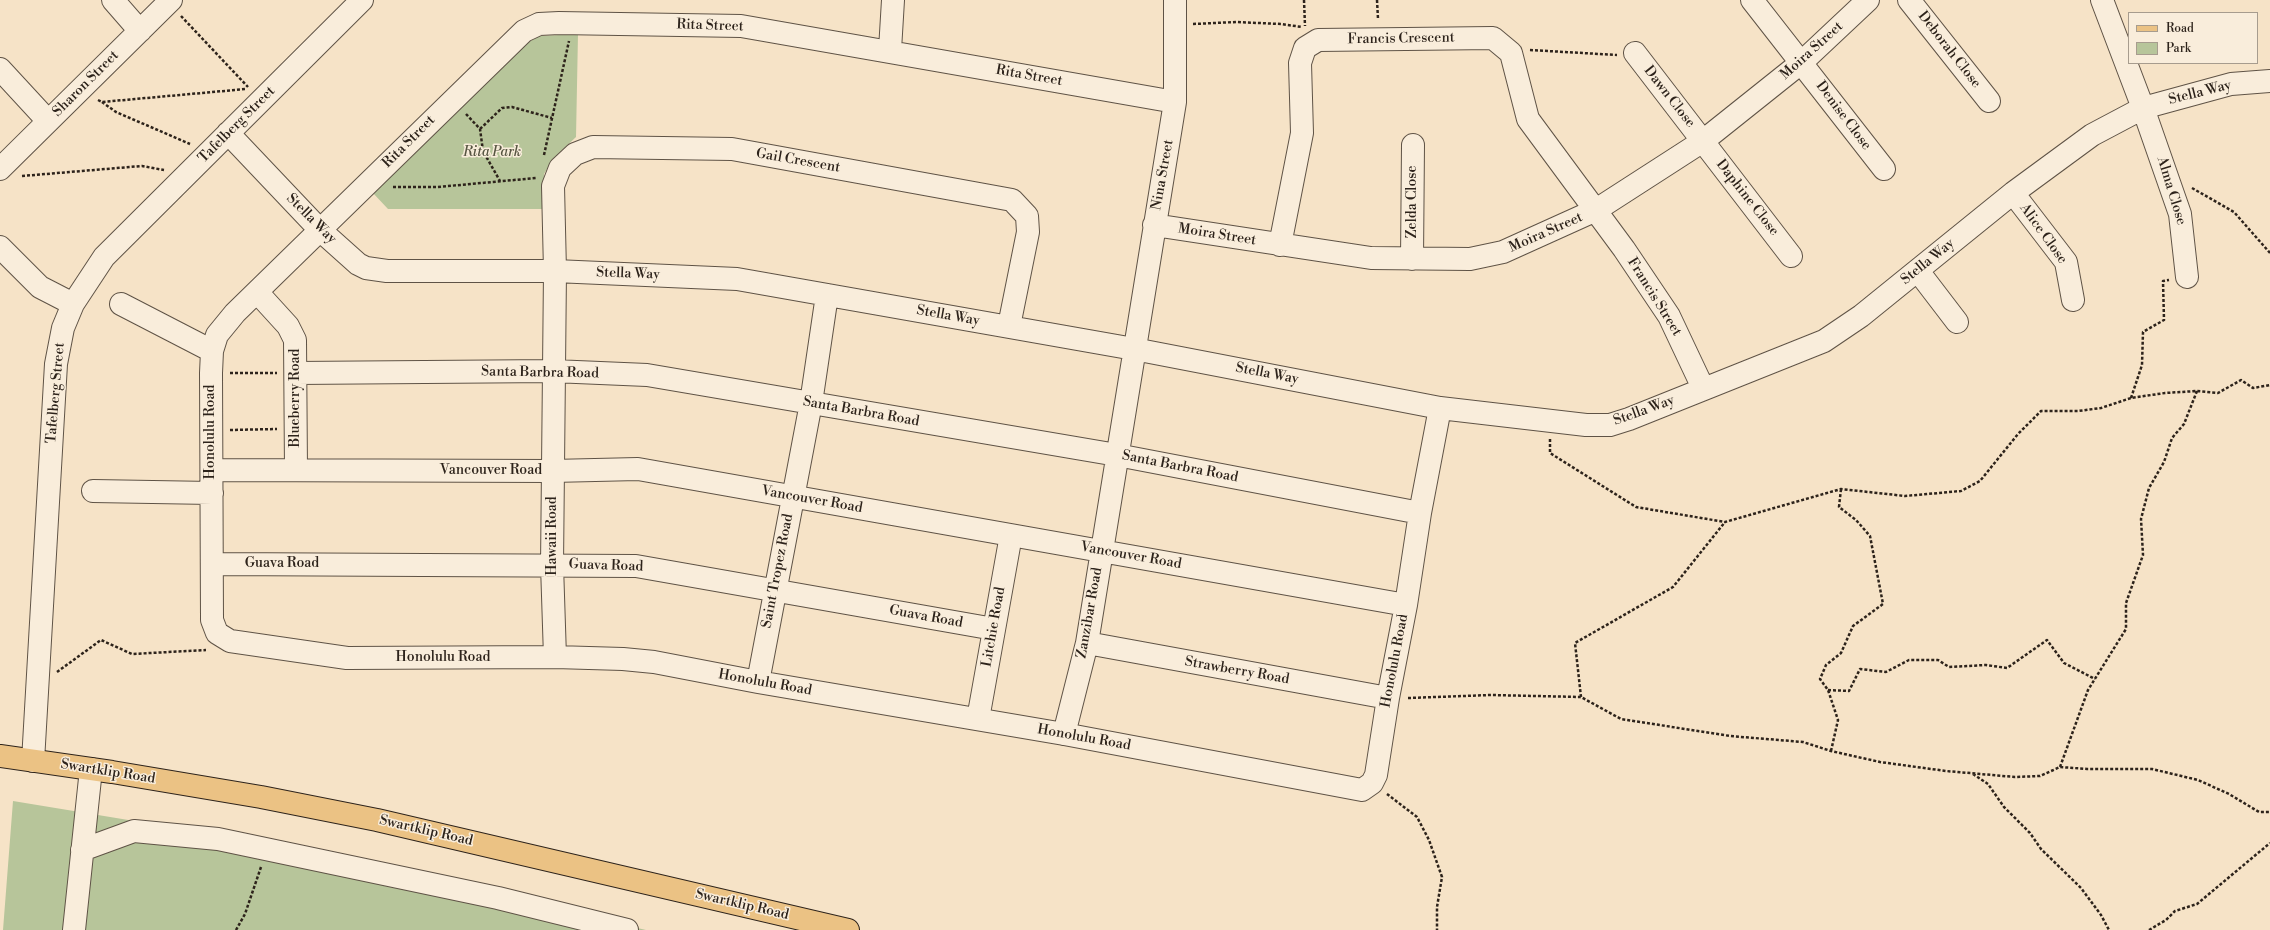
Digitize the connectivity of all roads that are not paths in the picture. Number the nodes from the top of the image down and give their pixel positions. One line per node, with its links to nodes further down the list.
1 (113, 0): 10 (street)
2 (362, 0): 20 (street, Tafelberg Street)
3 (893, 0): 11 (street)
4 (1175, 0): 17 (street, Nina Street)
5 (1752, 0): 13 (street, Denise Close)
6 (1868, 0): 13 (street, Moira Street)
7 (1909, 0): 16 (street, Deborah Close)
8 (2102, 0): 18 (street, Alma Close)
9 (175, 7): 10 (street, Sharon Street)
10 (140, 31): 19 (street, Sharon Street)
11 (890, 50): 17 (street, Rita Street); 28 (street, Rita Street)
12 (1635, 53): 21 (street, Dawn Close)
13 (1802, 62): 21 (street, Moira Street); 23 (street, Denise Close)
14 (0, 69): 19 (street)
15 (2270, 81): 18 (street, Stella Way)
16 (1989, 101)
17 (1176, 102): 27 (street, Nina Street)
18 (2143, 108): 25 (street, Stella Way); 35 (street, Alma Close)
19 (48, 121): 24 (street, Sharon Street)
20 (228, 134): 28 (street, Stella Way); 39 (street, Tafelberg Street)
21 (1702, 141): 26 (street, Moira Street); 31 (street, Daphine Close)
22 (1413, 145): 32 (street, Zelda Close)
23 (1884, 170)
24 (9, 172)
25 (2013, 193): 34 (street, Stella Way); 38 (street, Alice Close)
26 (1596, 210): 29 (street, Francis Crescent); 32 (street, Moira Street); 47 (street, Francis Street)
27 (1154, 225): 29 (street, Moira Street); 43 (street, Nina Street)
28 (320, 230): 33 (street, Stella Way); 36 (street, Honolulu Road)
29 (1280, 245): 32 (street, Moira Street)
30 (0, 247): 39 (street)
31 (1791, 256)
32 (1412, 259)
33 (555, 271): 37 (street, Stella Way); 42 (street, Gail Crescent); 45 (street, Hawaii Road)
34 (1918, 271): 41 (street); 47 (street, Stella Way)
35 (2187, 277)
36 (257, 292): 44 (street, Honolulu Road); 46 (street, Blueberry Road)
37 (827, 295): 42 (street, Stella Way); 48 (street, Saint Tropez Road)
38 (2073, 300)
39 (73, 304): 72 (street, Tafelberg Street)
40 (121, 304): 44 (street)
41 (1957, 322)
42 (1009, 326): 43 (street, Stella Way)
43 (1134, 349): 49 (street, Stella Way); 50 (street, Zanzibar Road)
44 (212, 351): 51 (street, Honolulu Road)
45 (553, 371): 46 (street, Santa Barbra Road); 48 (street, Santa Barbra Road); 53 (street, Hawaii Road)
46 (296, 373): 52 (street, Blueberry Road)
47 (1703, 388): 49 (street, Stella Way)
48 (811, 403): 50 (street, Santa Barbra Road); 56 (street, Saint Tropez Road)
49 (1440, 408): 57 (street, Honolulu Road)
50 (1117, 455): 57 (street, Santa Barbra Road); 59 (street, Zanzibar Road)
51 (212, 470): 52 (street, Vancouver Road); 55 (street, Honolulu Road)
52 (296, 470): 53 (street, Vancouver Road)
53 (552, 471): 56 (street, Vancouver Road); 61 (street, Hawaii Road)
54 (93, 491): 55 (street)
55 (212, 493): 60 (street, Honolulu Road)
56 (792, 497): 58 (street, Vancouver Road); 62 (street, Saint Tropez Road)
57 (1420, 513): 63 (street, Honolulu Road)
58 (1011, 535): 59 (street, Vancouver Road); 64 (street, Litchie Road)
59 (1101, 551): 63 (street, Vancouver Road); 65 (street, Zanzibar Road)
60 (213, 564): 61 (street, Guava Road); 66 (street, Honolulu Road)
61 (552, 565): 62 (street, Guava Road); 66 (street, Hawaii Road)
62 (775, 590): 64 (street, Guava Road); 67 (street, Saint Tropez Road)
63 (1406, 605): 68 (street, Honolulu Road)
64 (994, 629): 69 (street, Litchie Road)
65 (1086, 643): 68 (street, Strawberry Road); 70 (street, Zanzibar Road)
66 (555, 657): 67 (street, Honolulu Road)
67 (758, 682): 69 (street, Honolulu Road)
68 (1388, 698): 70 (street, Honolulu Road)
69 (978, 719): 70 (street, Honolulu Road)
70 (1064, 734)
71 (0, 756): 72 (main road, Swartklip Road)
72 (33, 761): 73 (main road, Swartklip Road)
73 (91, 769): 74 (street); 77 (main road, Swartklip Road)
74 (82, 850): 75 (street); 76 (street)
75 (74, 930)
76 (627, 930)
77 (848, 930)

